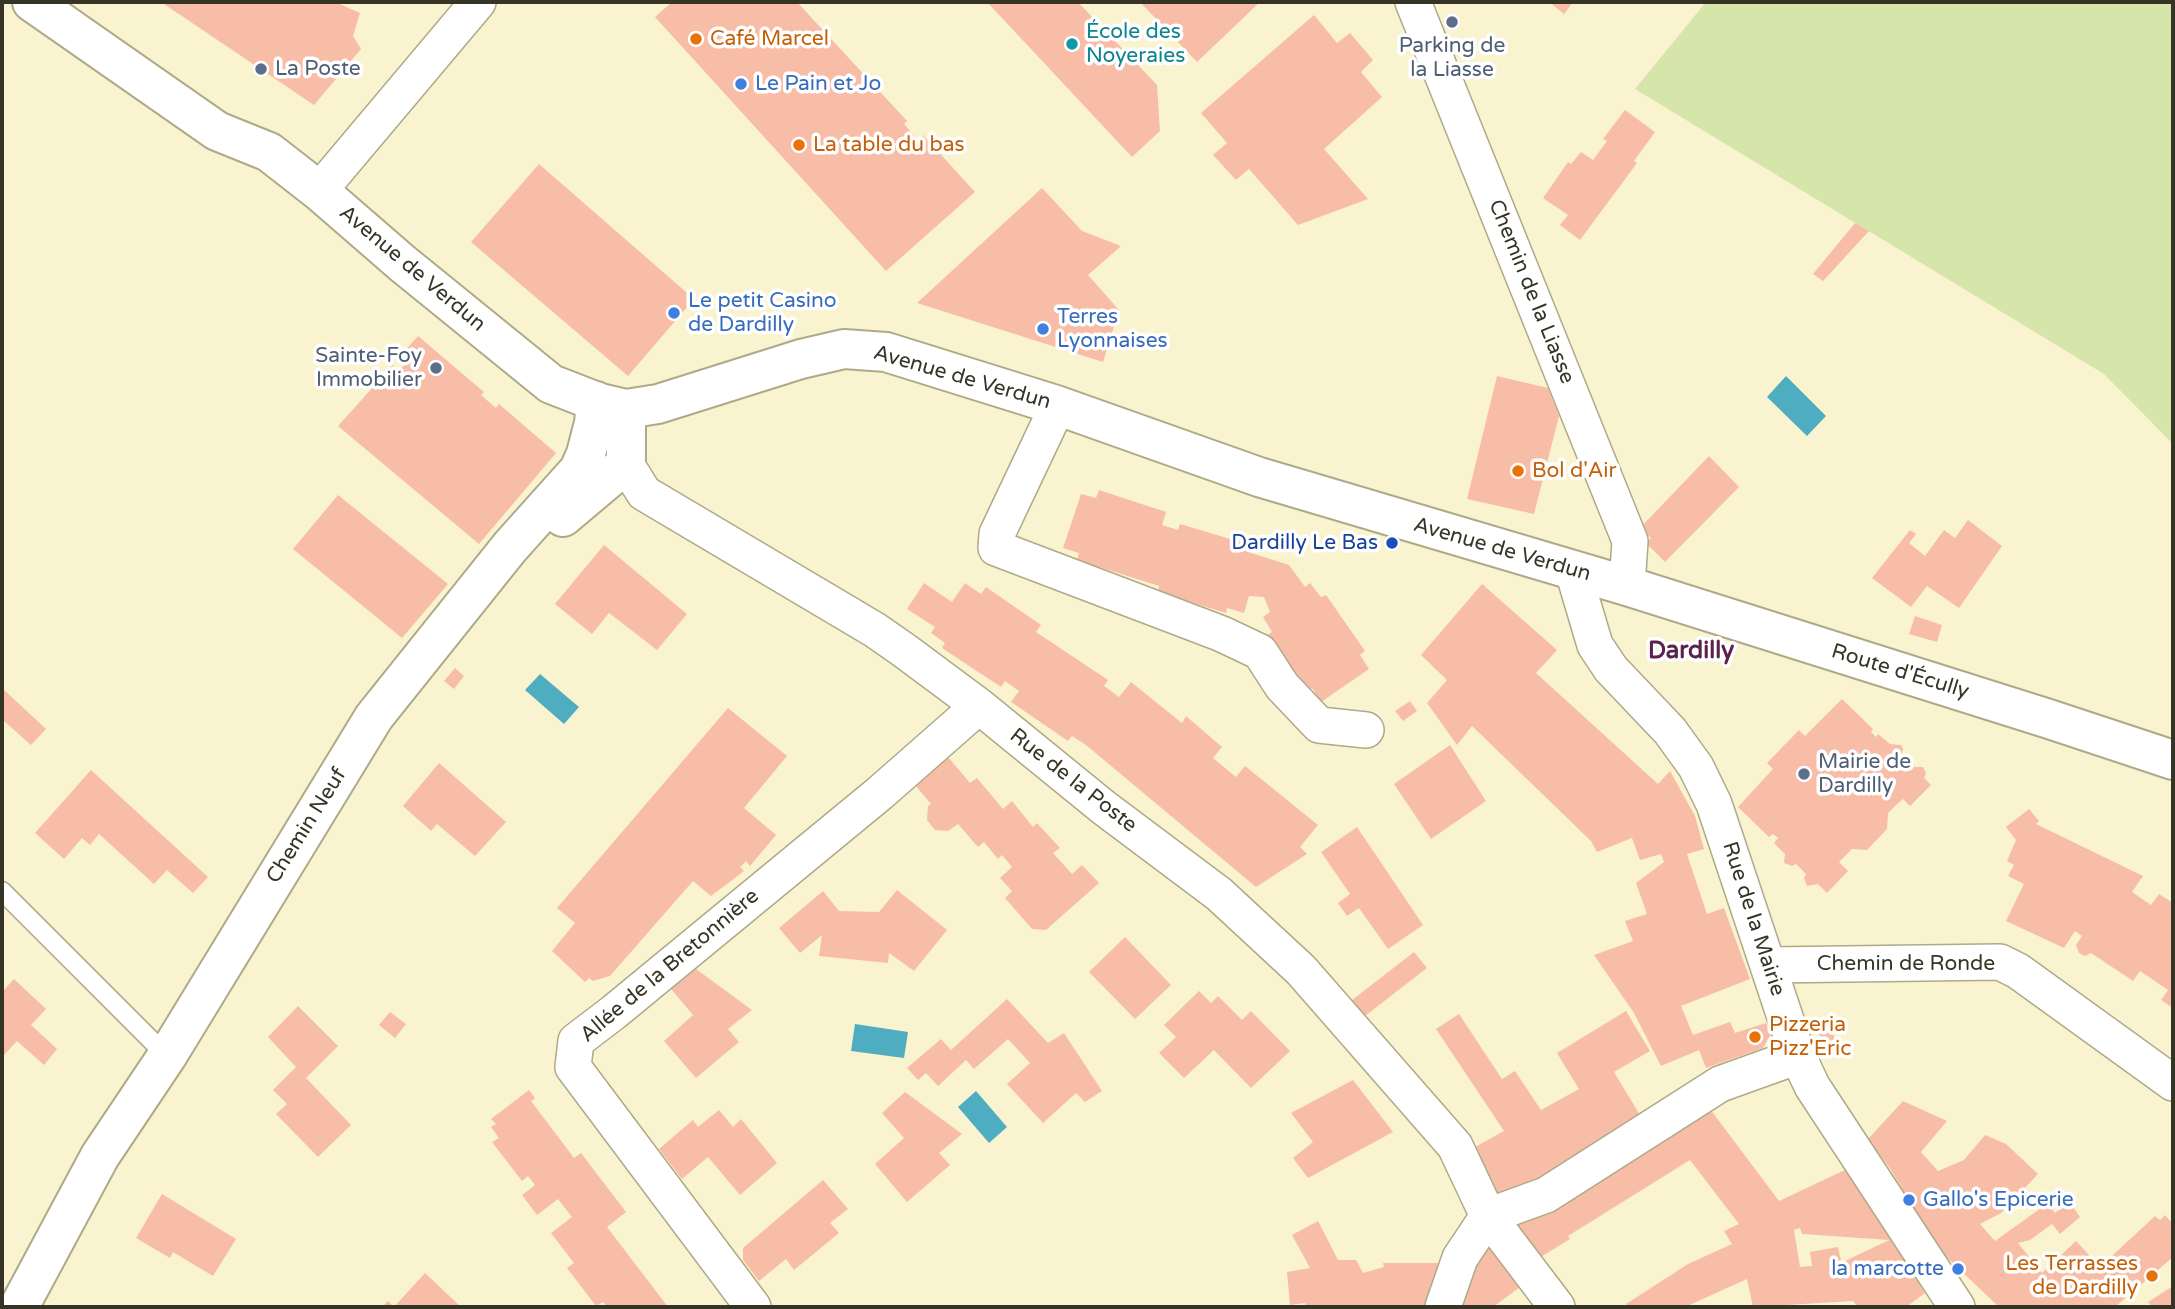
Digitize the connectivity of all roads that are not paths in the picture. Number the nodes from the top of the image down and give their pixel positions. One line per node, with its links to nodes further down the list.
1 (32, 2): 4 (street, Avenue de Verdun)
2 (478, 2): 4 (street)
3 (1413, 2): 9 (street, Chemin de la Liasse)
4 (319, 191): 5 (street, Avenue de Verdun)
5 (611, 405): 7 (street); 8 (street, Avenue de Verdun); 10 (street, Chemin Neuf)
6 (1051, 420): 12 (street)
7 (626, 464): 10 (street, Chemin Neuf); 11 (street, Rue de la Poste)
8 (1573, 571): 9 (street, Avenue de Verdun); 15 (street, Rue de la Mairie)
9 (1627, 586): 13 (street, Route d'Écully)
10 (462, 607): 16 (street, Chemin Neuf)
11 (979, 706): 19 (street, Rue de la Poste); 21 (street, Allée de la Bretonnière)
12 (1366, 730)
13 (2173, 760)
14 (2, 891): 16 (lane)
15 (1769, 965): 17 (street, Rue de la Mairie); 18 (street, Chemin de Ronde)
16 (167, 1056): 20 (street, Chemin Neuf)
17 (1798, 1056): 19 (street); 24 (street, Rue de la Mairie)
18 (2173, 1083)
19 (1488, 1216): 22 (street); 23 (street, Rue de la Poste)
20 (19, 1307)
21 (753, 1307)
22 (1443, 1307)
23 (1557, 1307)
24 (1957, 1307)

